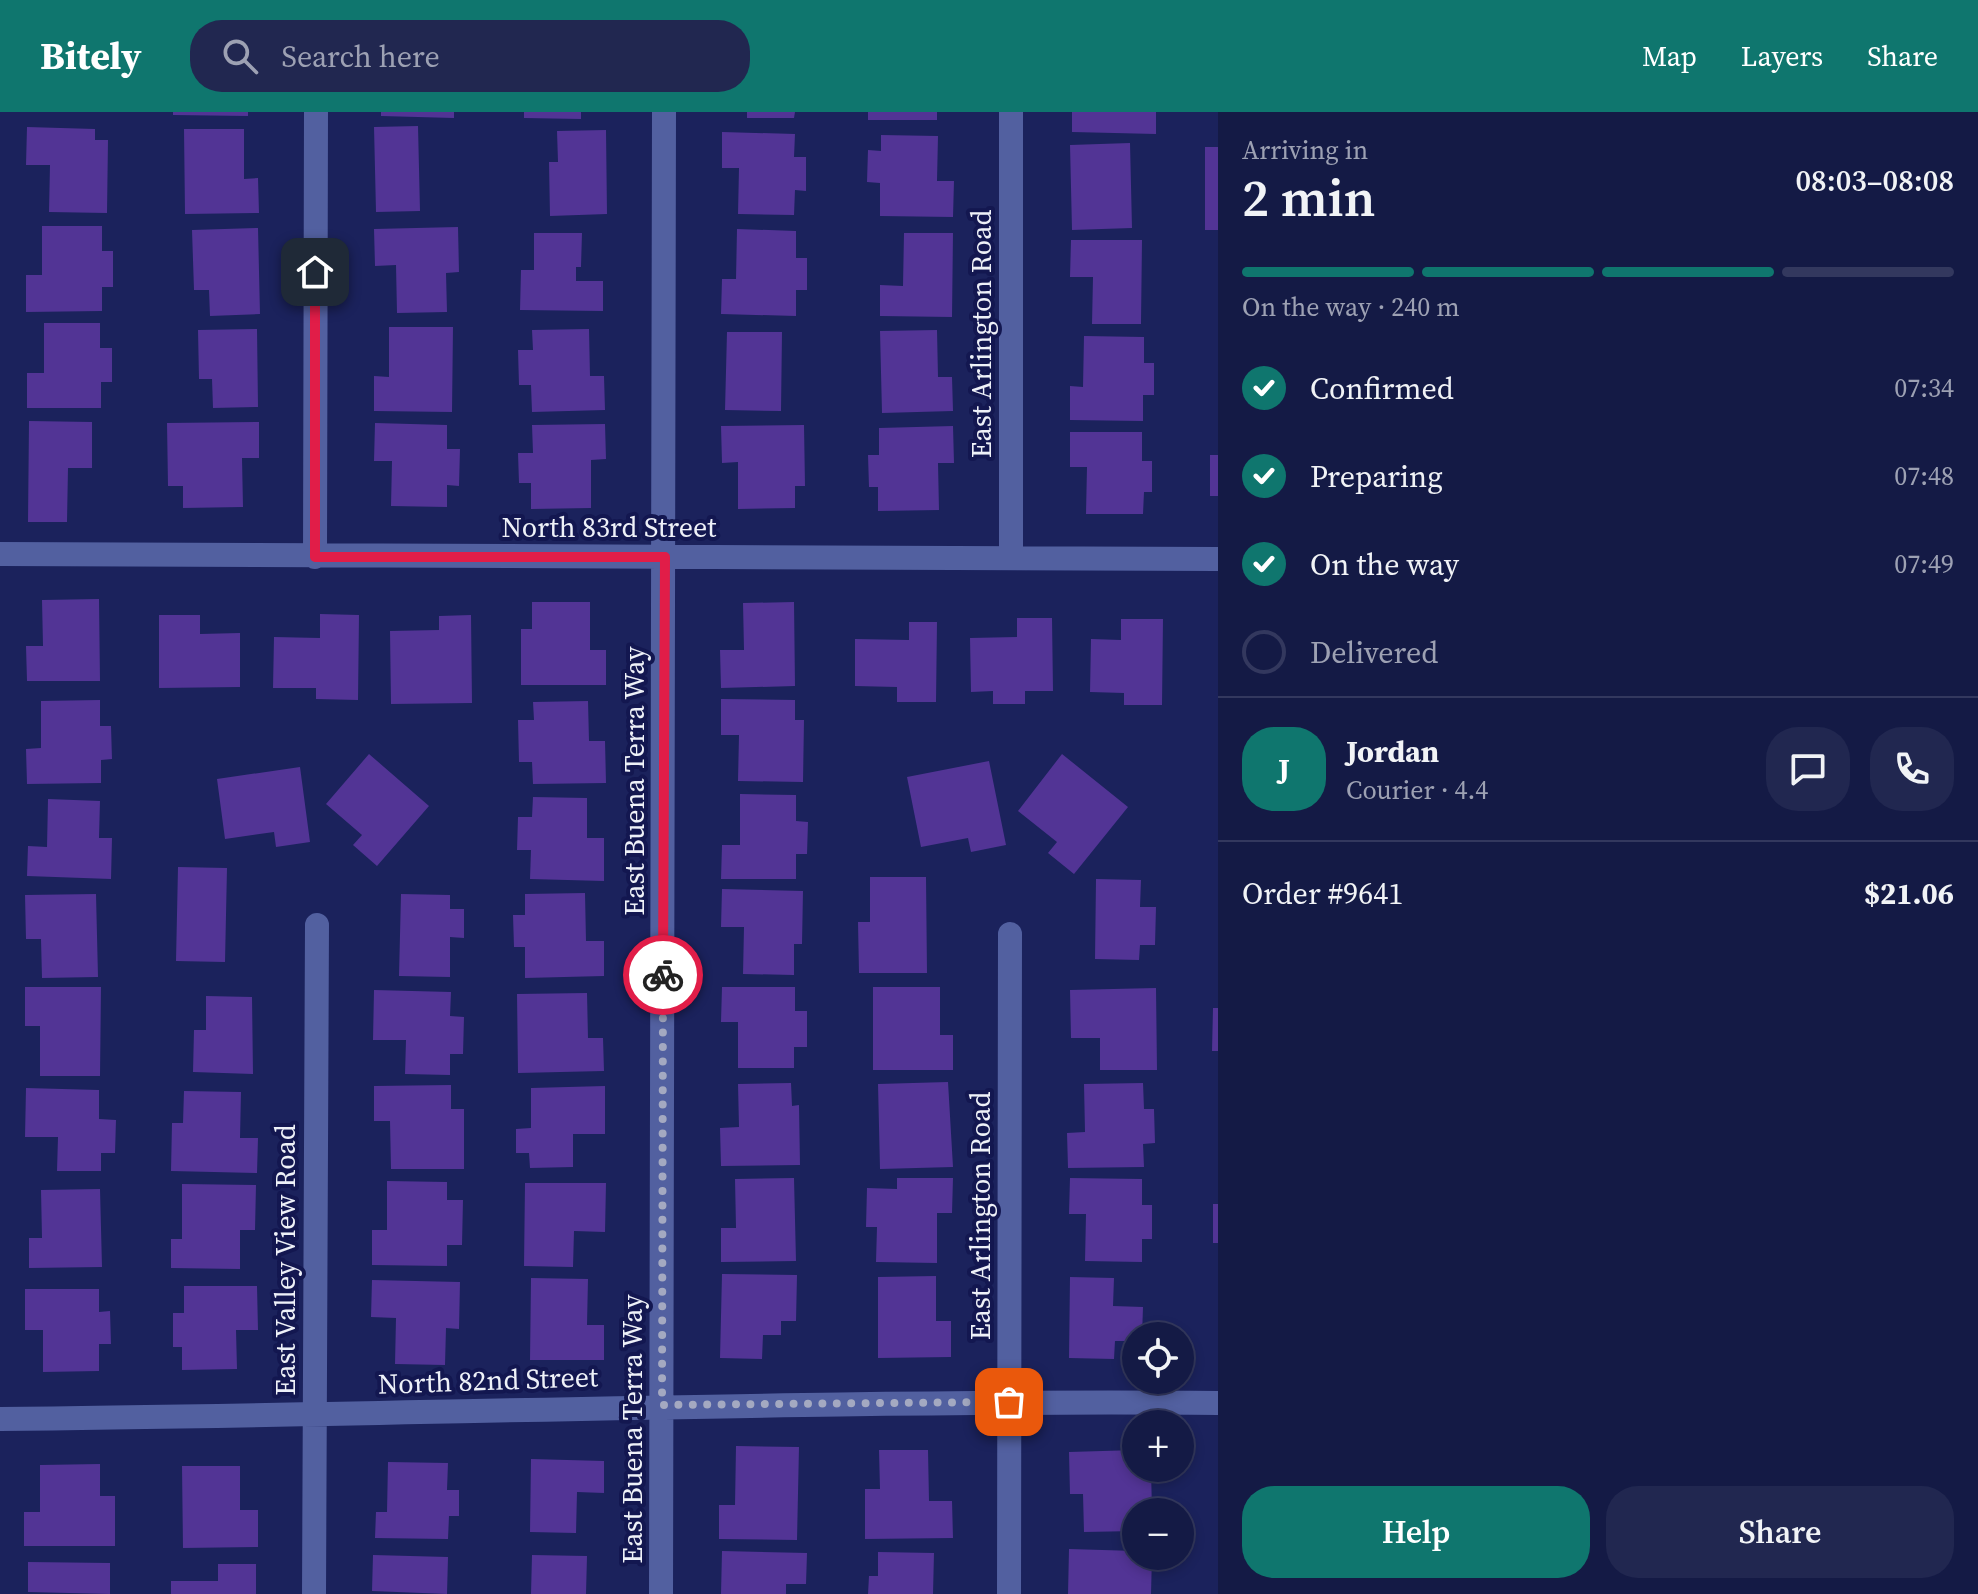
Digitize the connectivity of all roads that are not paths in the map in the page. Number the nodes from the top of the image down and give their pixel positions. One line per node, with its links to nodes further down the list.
1 (316, 112): 6 (street)
2 (664, 112): 7 (street, East Buena Terra Way)
3 (1011, 112): 5 (street, East Arlington Road)
4 (0, 554): 6 (street, North 83rd Street)
5 (1011, 556): 7 (street, North 83rd Street); 8 (street, North 83rd Street)
6 (315, 557): 7 (street, North 83rd Street)
7 (665, 557): 13 (street, East Buena Terra Way)
8 (1218, 559)
9 (317, 925): 14 (street, East Valley View Road)
10 (1010, 934): 11 (street, East Arlington Road)
11 (1009, 1402): 12 (street, North 82nd Street); 13 (street, North 82nd Street); 18 (street, East Arlington Road)
12 (1218, 1403)
13 (662, 1405): 14 (street, North 82nd Street); 17 (street, East Buena Terra Way)
14 (313, 1416): 15 (street, North 82nd Street); 16 (street, East Valley View Road)
15 (0, 1419)
16 (314, 1594)
17 (661, 1594)
18 (1009, 1594)

